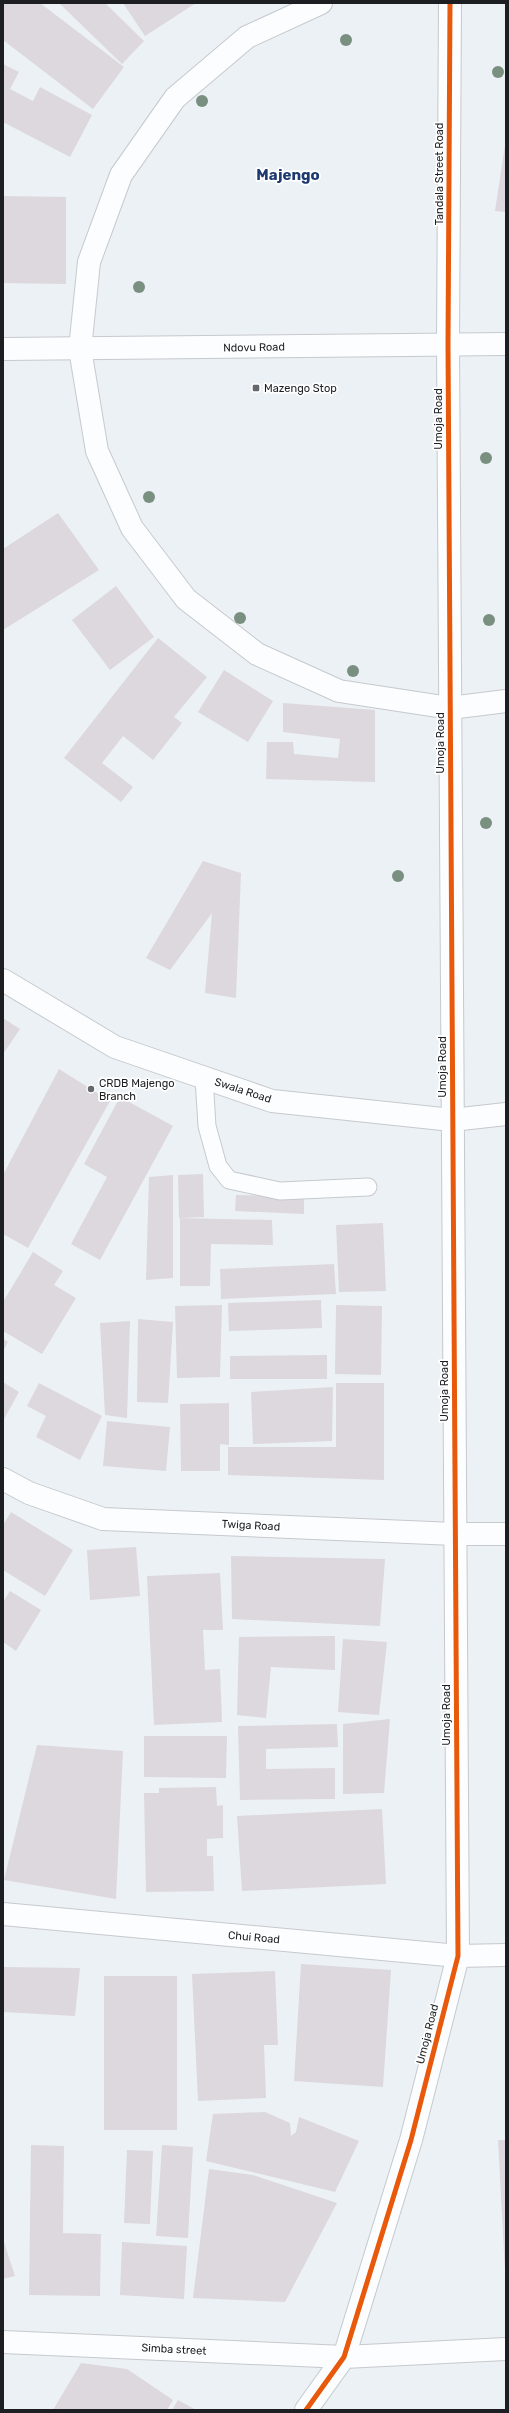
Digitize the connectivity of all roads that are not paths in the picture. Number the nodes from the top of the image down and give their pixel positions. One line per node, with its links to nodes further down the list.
1 (321, 3): 5 (street)
2 (450, 3): 3 (street, Tandala Street Road)
3 (448, 344): 4 (street, Ndovu Road); 5 (street, Ndovu Road); 8 (street, Umoja Road)
4 (506, 344)
5 (80, 349): 6 (street, Ndovu Road); 8 (street)
6 (3, 350)
7 (506, 701): 8 (street)
8 (450, 708): 12 (street, Umoja Road)
9 (3, 980): 10 (street, Swala Road)
10 (204, 1078): 12 (street, Swala Road); 13 (lane)
11 (506, 1114): 12 (street, Swala Road)
12 (452, 1120): 15 (street, Umoja Road)
13 (368, 1187)
14 (3, 1479): 15 (street, Twiga Road)
15 (455, 1534): 16 (street, Twiga Road); 19 (street, Umoja Road)
16 (506, 1534)
17 (3, 1914): 19 (street, Chui Road)
18 (506, 1955): 19 (street, Chui Road)
19 (458, 1956): 22 (street, Umoja Road)
20 (3, 2342): 22 (street, Simba street)
21 (506, 2350): 22 (street, Simba street)
22 (344, 2357): 23 (street, Umoja Road)
23 (306, 2410)

